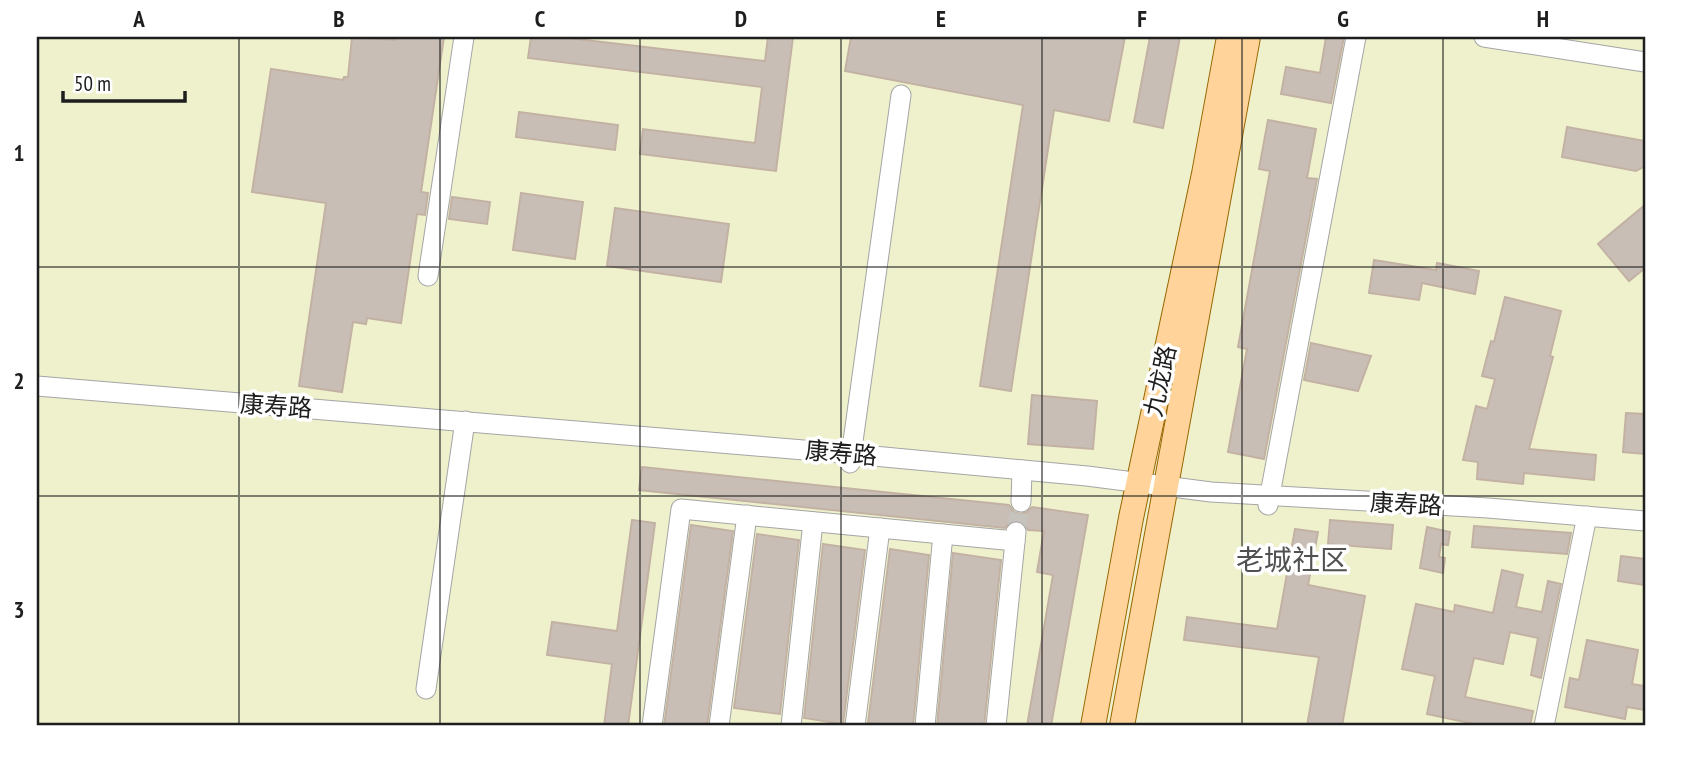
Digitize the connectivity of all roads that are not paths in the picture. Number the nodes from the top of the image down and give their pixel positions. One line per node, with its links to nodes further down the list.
1 (464, 37): 8 (street)
2 (1229, 37): 14 (main road, 九龙路)
3 (1248, 37): 15 (main road, 九龙路)
4 (1356, 37): 16 (street)
5 (1484, 37): 6 (street)
6 (1645, 62)
7 (901, 95): 12 (street)
8 (428, 276)
9 (37, 386): 11 (street, 康寿路)
10 (37, 396): 11 (street, 康寿路)
11 (464, 426): 12 (street, 康寿路); 25 (street)
12 (851, 458): 13 (street, 康寿路)
13 (1022, 474): 14 (street, 康寿路); 17 (street)
14 (1138, 487): 15 (street, 康寿路); 32 (main road, 九龙路)
15 (1165, 491): 16 (street, 康寿路); 33 (main road, 九龙路)
16 (1268, 500): 19 (street, 康寿路)
17 (1021, 502)
18 (747, 515): 20 (street); 26 (street); 27 (street)
19 (1586, 521): 21 (street, 康寿路); 23 (street, 康寿路); 34 (street)
20 (813, 522): 22 (street); 28 (street)
21 (1645, 522)
22 (880, 528): 24 (street); 29 (street)
23 (1645, 531)
24 (943, 534): 30 (street); 31 (street)
25 (426, 689)
26 (652, 726)
27 (719, 726)
28 (791, 726)
29 (855, 726)
30 (925, 726)
31 (996, 726)
32 (1093, 726)
33 (1122, 726)
34 (1544, 726)

